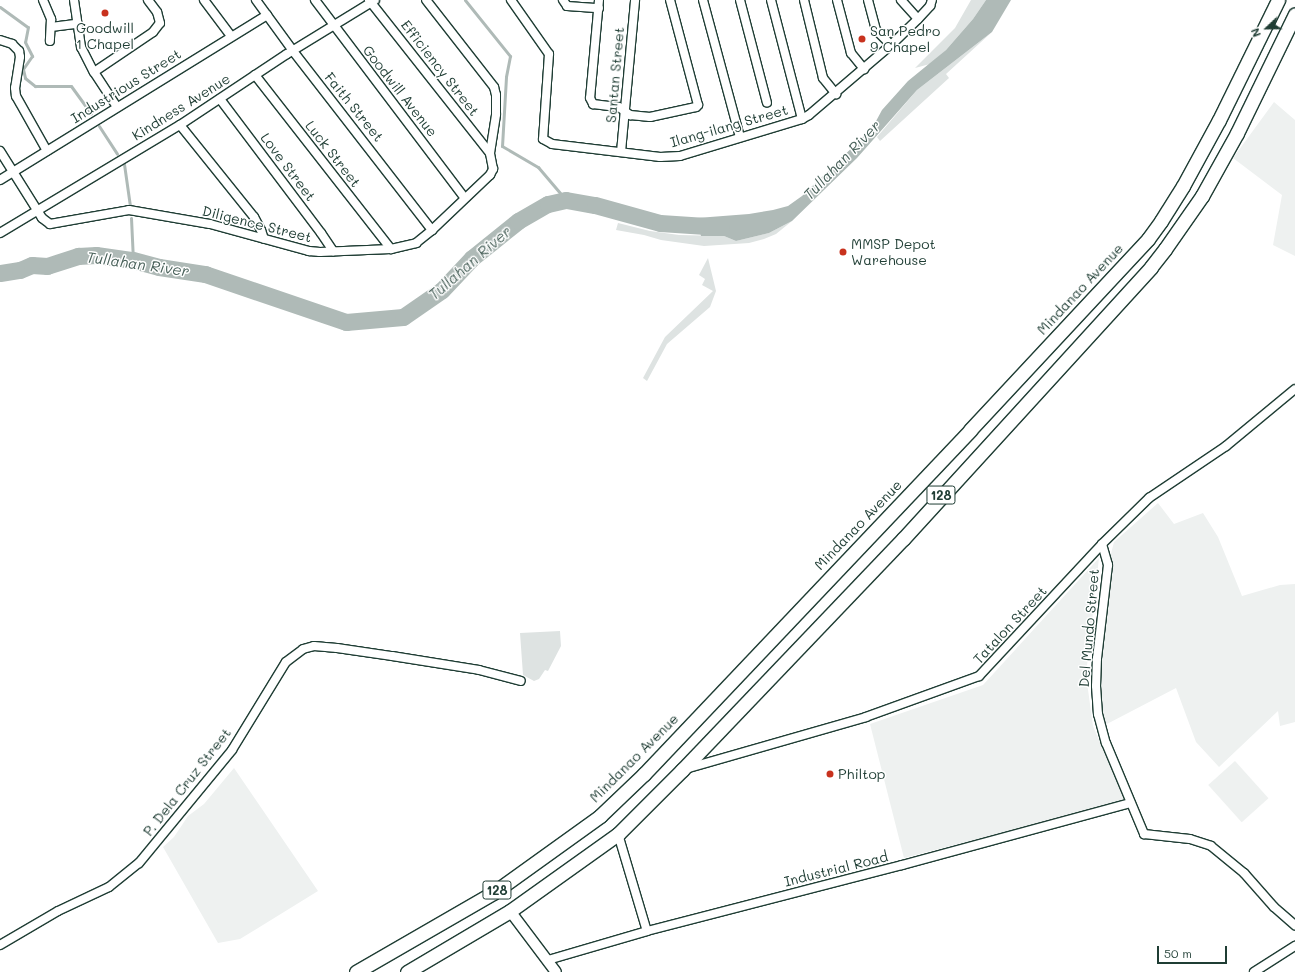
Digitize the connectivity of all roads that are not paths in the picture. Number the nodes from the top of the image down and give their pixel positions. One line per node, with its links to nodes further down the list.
1 (43, 0): 28 (street)
2 (74, 0): 26 (street)
3 (148, 0): 37 (street)
4 (204, 0): 29 (street)
5 (256, 0): 24 (street, Faith Street)
6 (314, 0): 27 (street, Goodwill Avenue)
7 (426, 0): 50 (street, Diligence Street)
8 (511, 0): 49 (street, Ilang-ilang Street)
9 (563, 0): 22 (street)
10 (635, 0): 43 (street, Santan Street)
11 (670, 0): 43 (street)
12 (703, 0): 46 (street)
13 (740, 0): 41 (street)
14 (771, 0): 44 (street)
15 (804, 0): 39 (street)
16 (837, 0): 36 (street)
17 (868, 0): 32 (street)
18 (901, 0): 25 (street)
19 (932, 0): 25 (street, Ilang-ilang Street)
20 (1278, 0): 33 (main road, Mindanao Avenue / 128)
21 (372, 1): 27 (street, Kindness Avenue); 50 (street, Efficiency Street)
22 (599, 4): 43 (street)
23 (1295, 14): 35 (main road, 128)
24 (267, 15): 29 (street, Industrious Street); 34 (street, Faith Street)
25 (918, 19): 32 (street, Ilang-ilang Street)
26 (76, 24): 28 (street); 37 (street)
27 (334, 26): 34 (street, Kindness Avenue); 53 (street, Goodwill Avenue)
28 (51, 27): 31 (street)
29 (231, 36): 42 (street, Industrious Street)
30 (0, 40): 48 (street)
31 (50, 41)
32 (891, 45): 36 (street, Ilang-ilang Street)
33 (1256, 47): 35 (main road); 72 (main road, Mindanao Avenue / 128)
34 (293, 51): 38 (street, Kindness Avenue); 55 (street, Faith Street)
35 (1275, 57): 63 (main road, 128)
36 (864, 69): 39 (street, Ilang-ilang Street)
37 (94, 72): 42 (street)
38 (255, 75): 40 (street, Kindness Avenue); 58 (street, Luck Street)
39 (836, 94): 44 (street, Ilang-ilang Street)
40 (220, 99): 45 (street, Kindness Avenue); 59 (street, Love Street)
41 (767, 103)
42 (117, 107): 48 (street, Industrious Street)
43 (624, 111): 49 (street, Santan Street)
44 (802, 119): 46 (street, Ilang-ilang Street)
45 (180, 125): 54 (street, Kindness Avenue); 57 (street)
46 (740, 137): 49 (street, Ilang-ilang Street)
47 (0, 150): 51 (street, Diligence Street)
48 (47, 151): 51 (street, Industrious Street)
49 (621, 152)
50 (490, 153): 53 (street, Diligence Street)
51 (14, 172): 52 (street, Industrious Street); 54 (street, Diligence Street)
52 (0, 180)
53 (466, 198): 55 (street, Diligence Street)
54 (37, 211): 56 (street, Kindness Avenue); 57 (street, Diligence Street)
55 (432, 230): 58 (street, Diligence Street)
56 (0, 233)
57 (264, 239): 59 (street, Diligence Street)
58 (391, 248): 59 (street, Diligence Street)
59 (333, 251)
60 (1295, 389): 61 (street, Tatalon Street)
61 (1102, 544): 63 (street, Tatalon Street); 64 (street, Del Mundo Street)
62 (521, 681): 69 (street, P. Dela Cruz Street)
63 (682, 770): 65 (main road, 128)
64 (1130, 803): 67 (street, Del Mundo Street); 68 (street, Industrial Road)
65 (618, 834): 66 (main road, 128); 68 (street)
66 (510, 911): 71 (street); 73 (main road, 128)
67 (1295, 925)
68 (647, 931): 71 (street, Industrial Road)
69 (0, 945)
70 (1295, 946): 75 (street)
71 (548, 960): 74 (street)
72 (356, 972)
73 (407, 972)
74 (556, 972)
75 (1254, 972)

